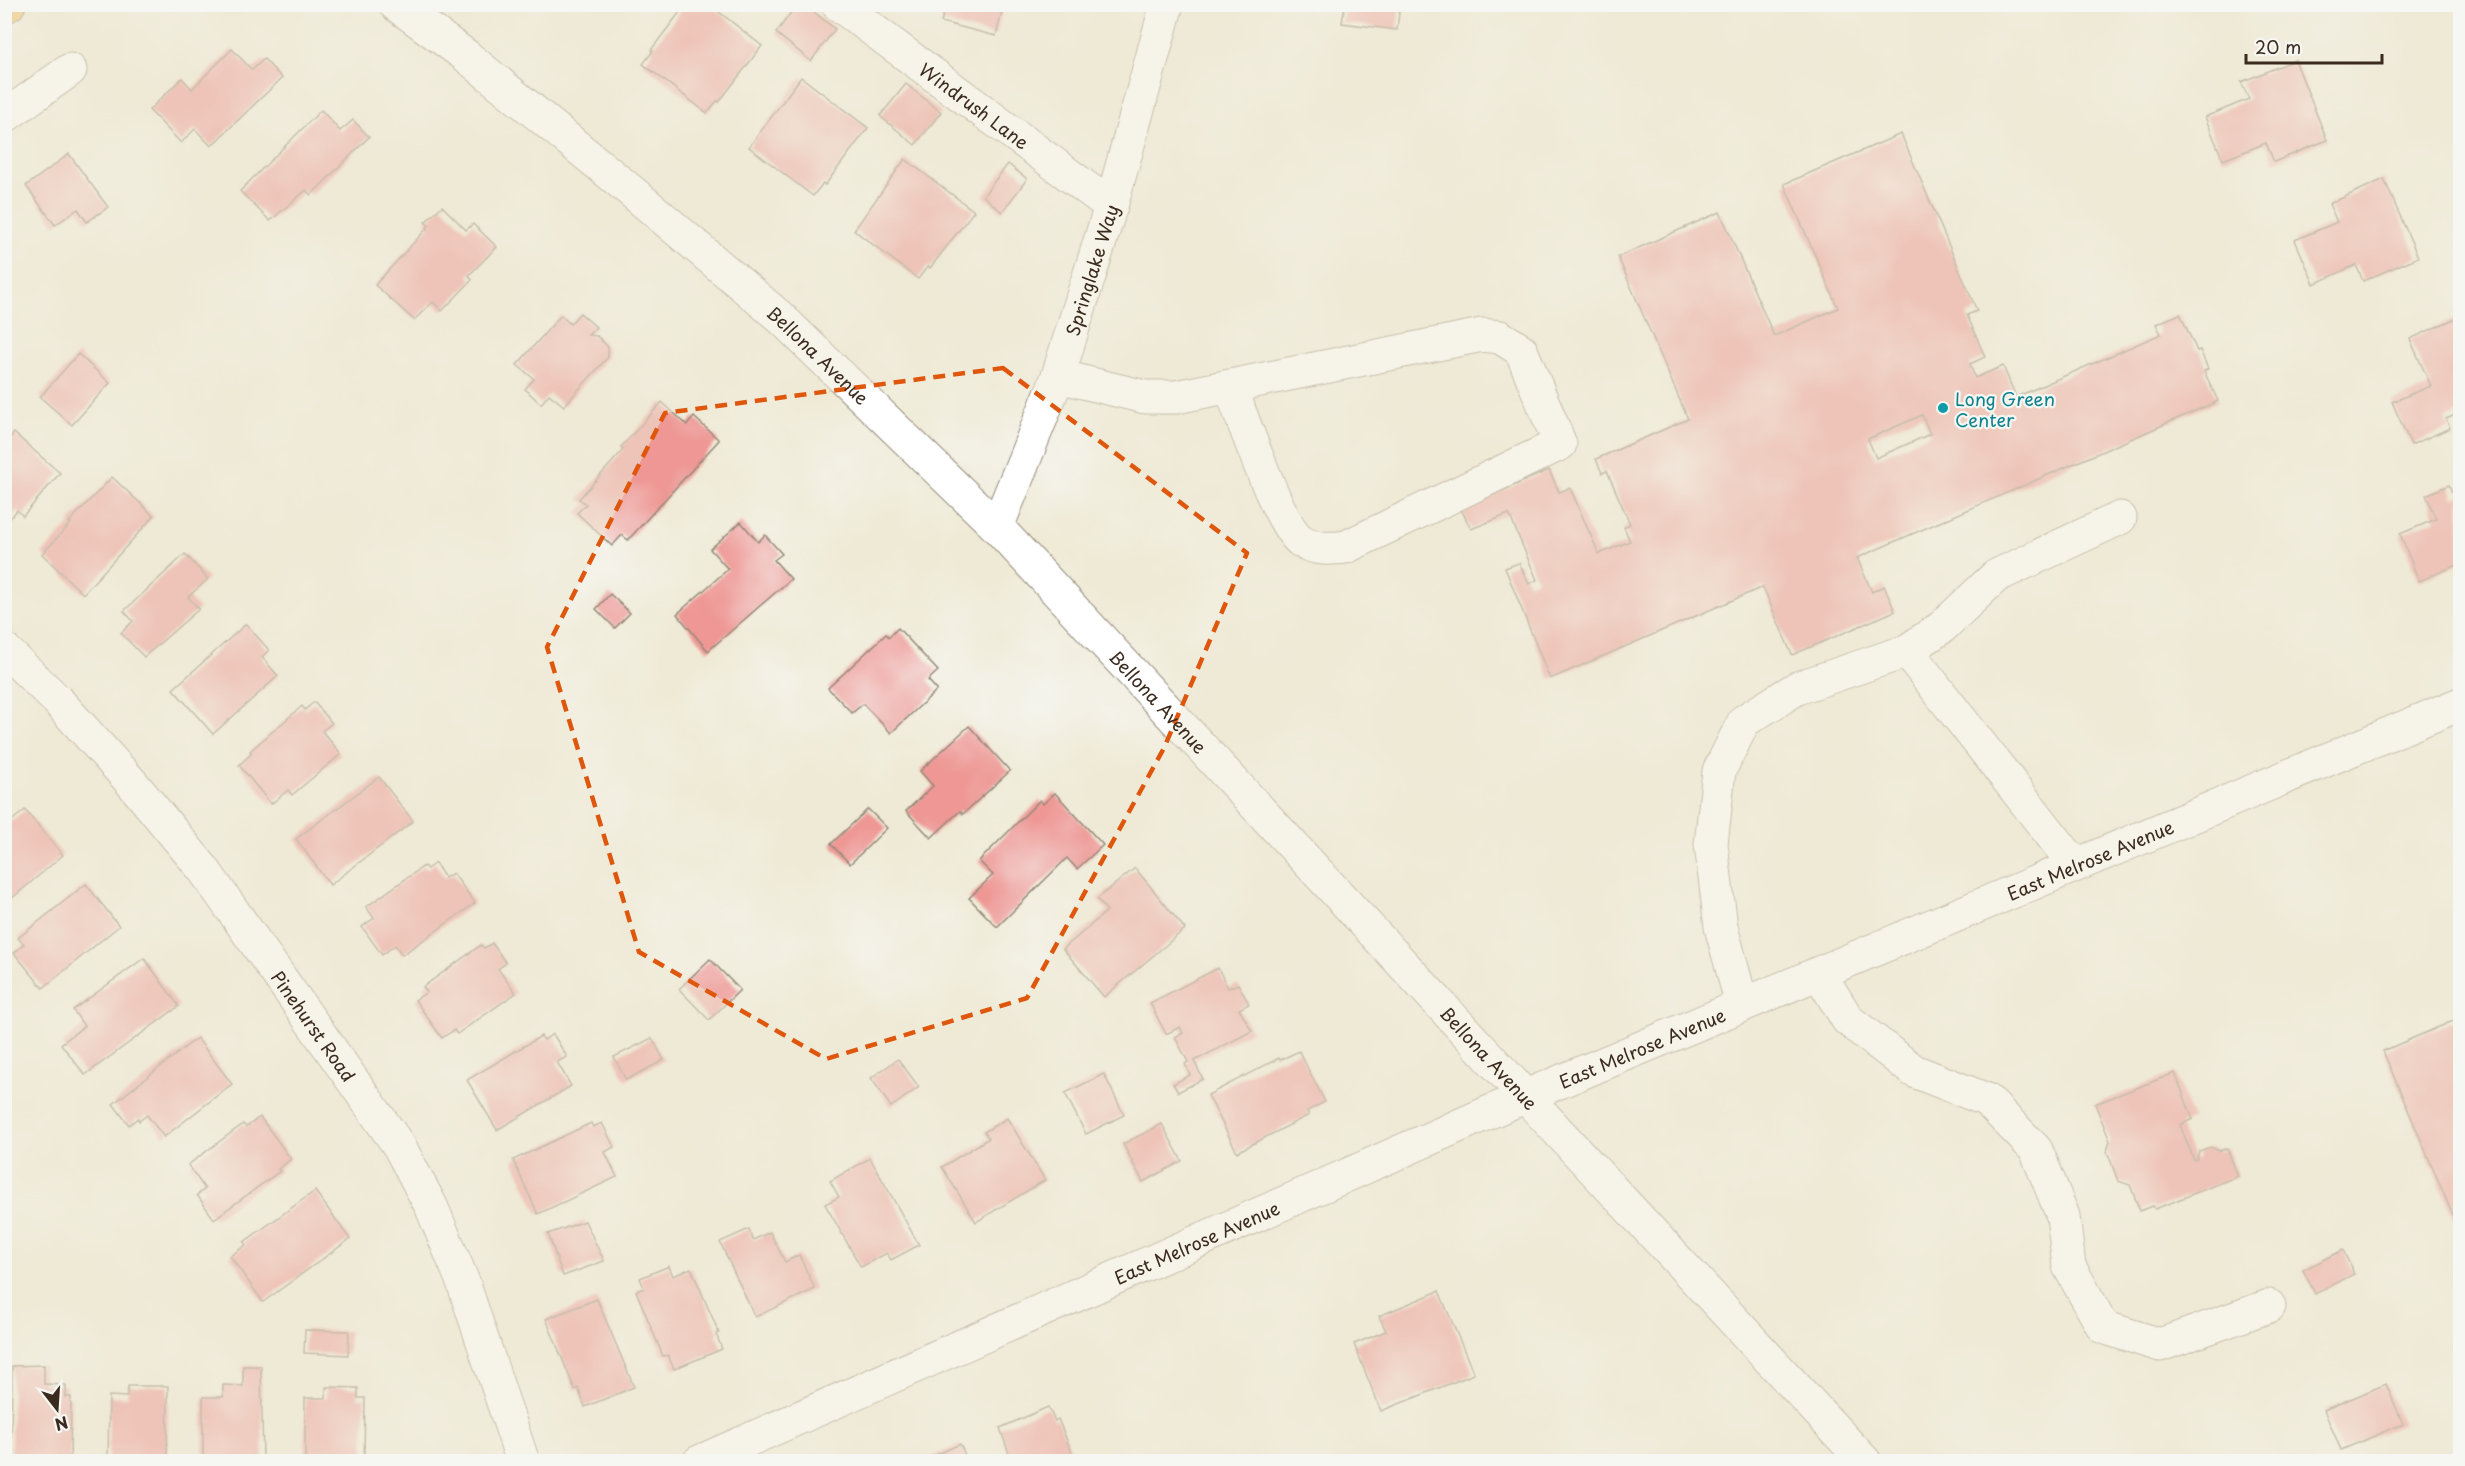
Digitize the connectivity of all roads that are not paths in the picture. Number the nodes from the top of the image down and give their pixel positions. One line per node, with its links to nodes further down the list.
1 (9, 4): 5 (main road)
2 (395, 4): 12 (street, Bellona Avenue)
3 (838, 4): 8 (street, Windrush Lane)
4 (1167, 4): 8 (street, Springlake Way)
5 (4, 7)
6 (70, 70): 7 (street)
7 (4, 117)
8 (1111, 206): 9 (street, Springlake Way)
9 (1058, 376): 10 (street); 12 (street, Springlake Way)
10 (1230, 386): 10 (street)
11 (2120, 518): 14 (street)
12 (997, 527): 19 (street, Bellona Avenue)
13 (4, 649): 21 (street, Pinehurst Road)
14 (1907, 651): 16 (street); 18 (street)
15 (2460, 704): 16 (street, East Melrose Avenue)
16 (2075, 865): 17 (street, East Melrose Avenue)
17 (1819, 973): 18 (street, East Melrose Avenue); 20 (street)
18 (1742, 1005): 19 (street, East Melrose Avenue)
19 (1527, 1096): 22 (street, East Melrose Avenue); 23 (street, Bellona Avenue)
20 (2270, 1306)
21 (523, 1461)
22 (699, 1461)
23 (1865, 1461)

